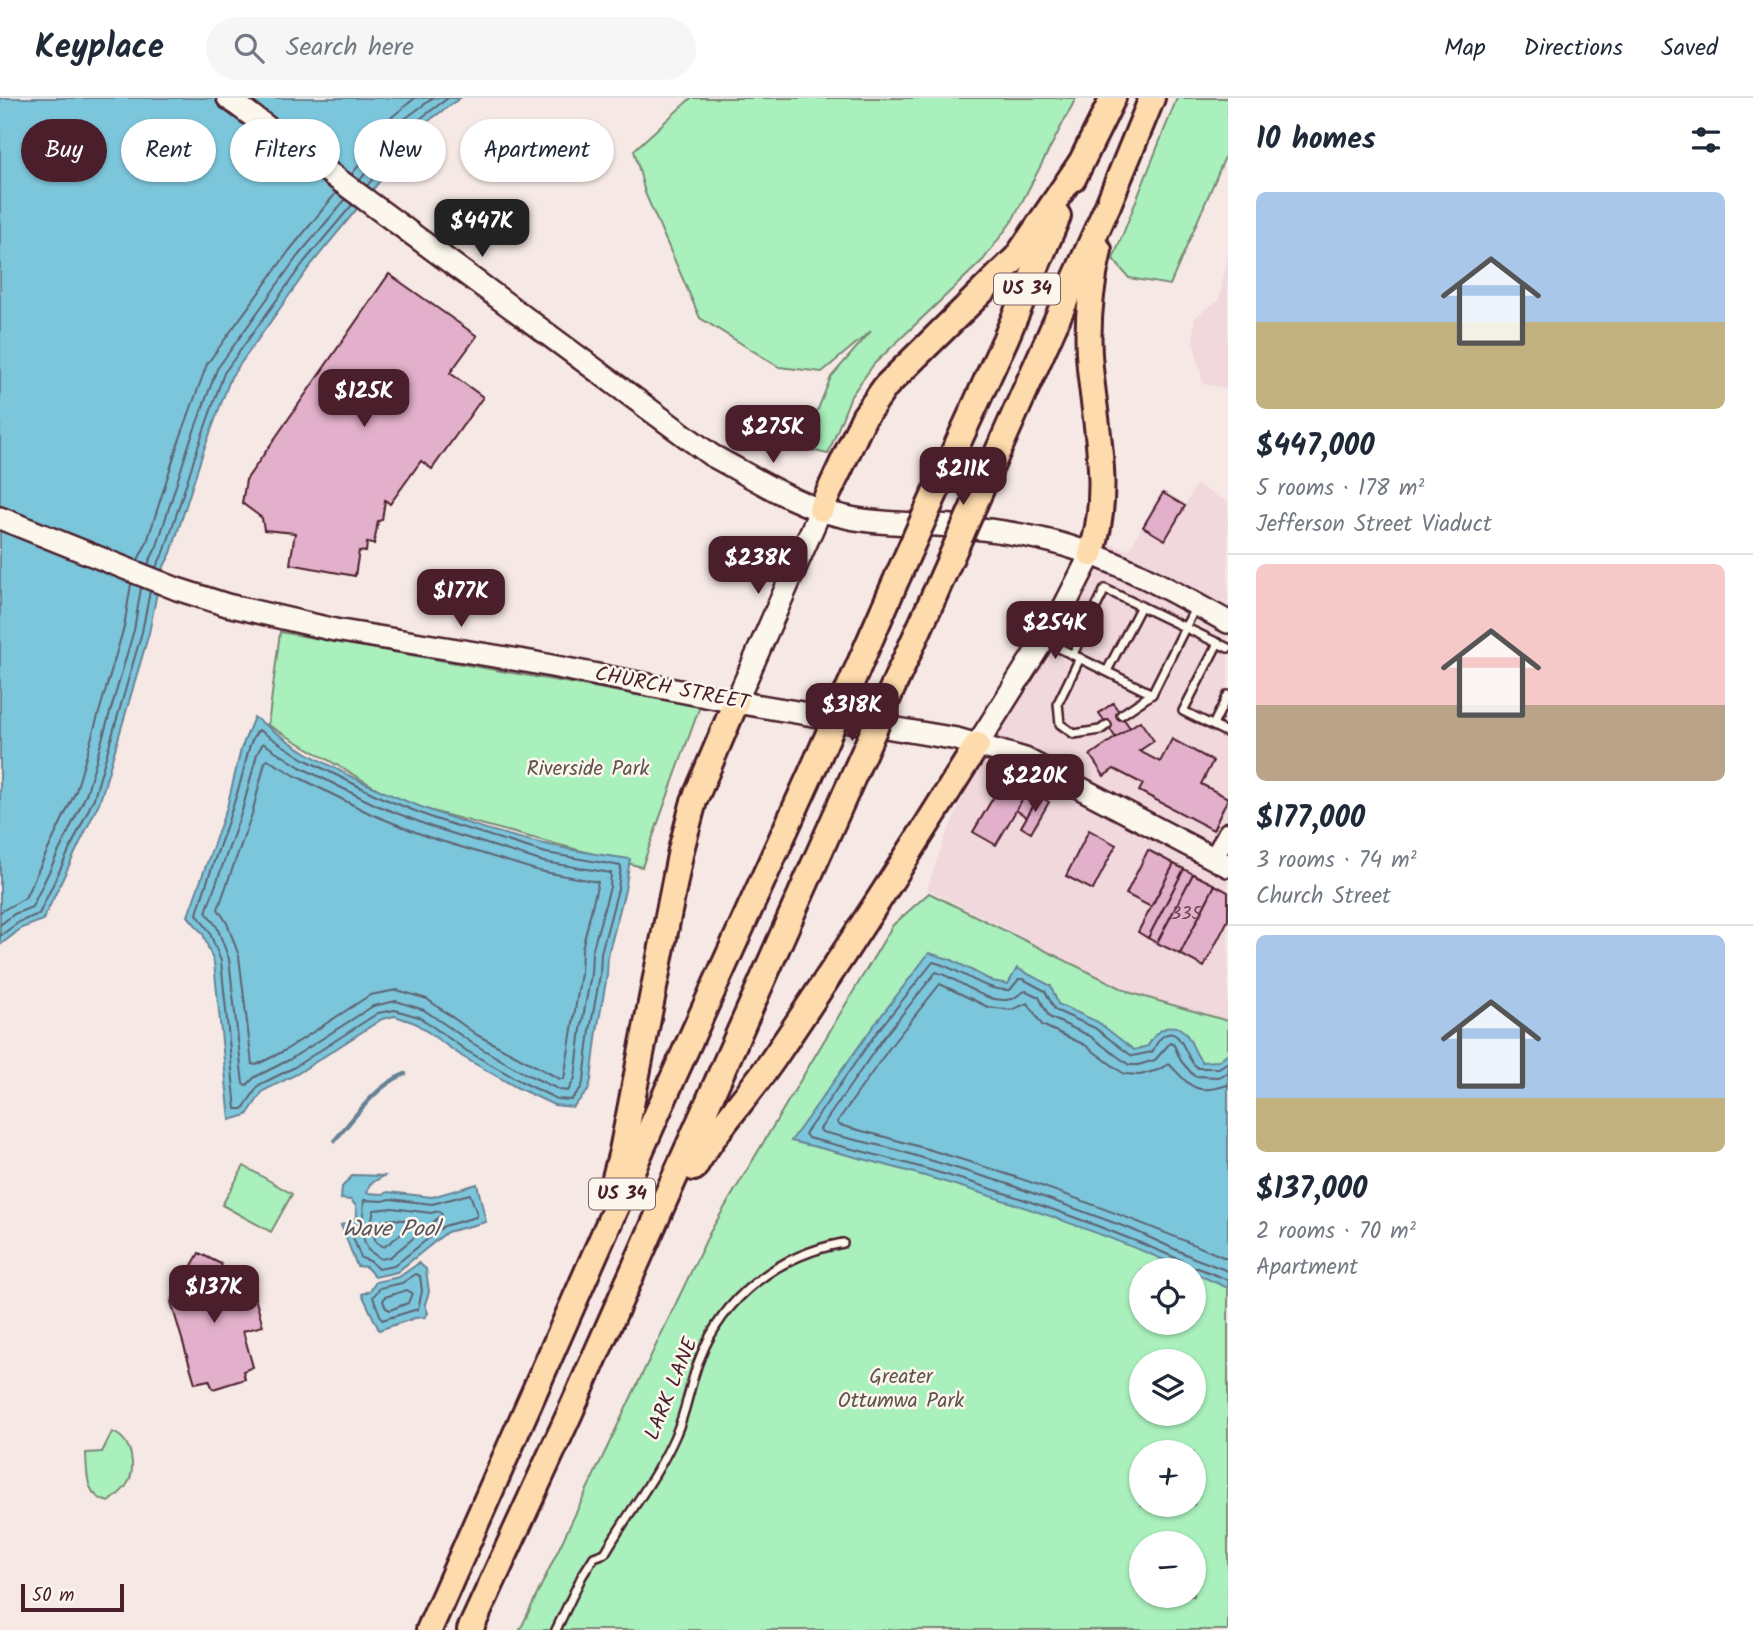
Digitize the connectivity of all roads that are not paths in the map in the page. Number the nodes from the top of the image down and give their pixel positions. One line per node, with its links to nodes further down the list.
1 (228, 98): 6 (main road)
2 (1113, 98): 4 (highway, US 34)
3 (1152, 98): 5 (highway, US 34)
4 (1080, 164): 6 (highway); 29 (highway, US 34, bridge)
5 (1108, 205): 8 (highway); 30 (highway, US 34, bridge)
6 (821, 509): 8 (main road); 20 (main road)
7 (0, 518): 20 (main road, CHURCH STREET)
8 (1091, 554): 9 (main road); 13 (main road)
9 (1197, 605): 11 (main road); 12 (lane)
10 (1141, 606): 12 (lane); 16 (lane); 17 (lane)
11 (1228, 622)
12 (1186, 627): 14 (lane); 18 (lane)
13 (1043, 640): 16 (lane); 25 (main road)
14 (1218, 643): 15 (lane); 23 (lane)
15 (1228, 648)
16 (1076, 656): 17 (lane); 22 (lane)
17 (1107, 671): 18 (lane)
18 (1152, 694): 21 (lane)
19 (1228, 695): 23 (lane)
20 (736, 702): 25 (main road, CHURCH STREET); 29 (highway)
21 (1121, 715)
22 (1107, 725)
23 (1213, 725): 24 (lane)
24 (1228, 733)
25 (977, 745): 27 (main road, CHURCH STREET); 30 (highway)
26 (1228, 832): 27 (street)
27 (1221, 862)
28 (843, 1243): 33 (lane, LARK LANE)
29 (594, 1257): 31 (highway, US 34)
30 (628, 1284): 32 (highway, US 34)
31 (429, 1630)
32 (470, 1630)
33 (556, 1630)

